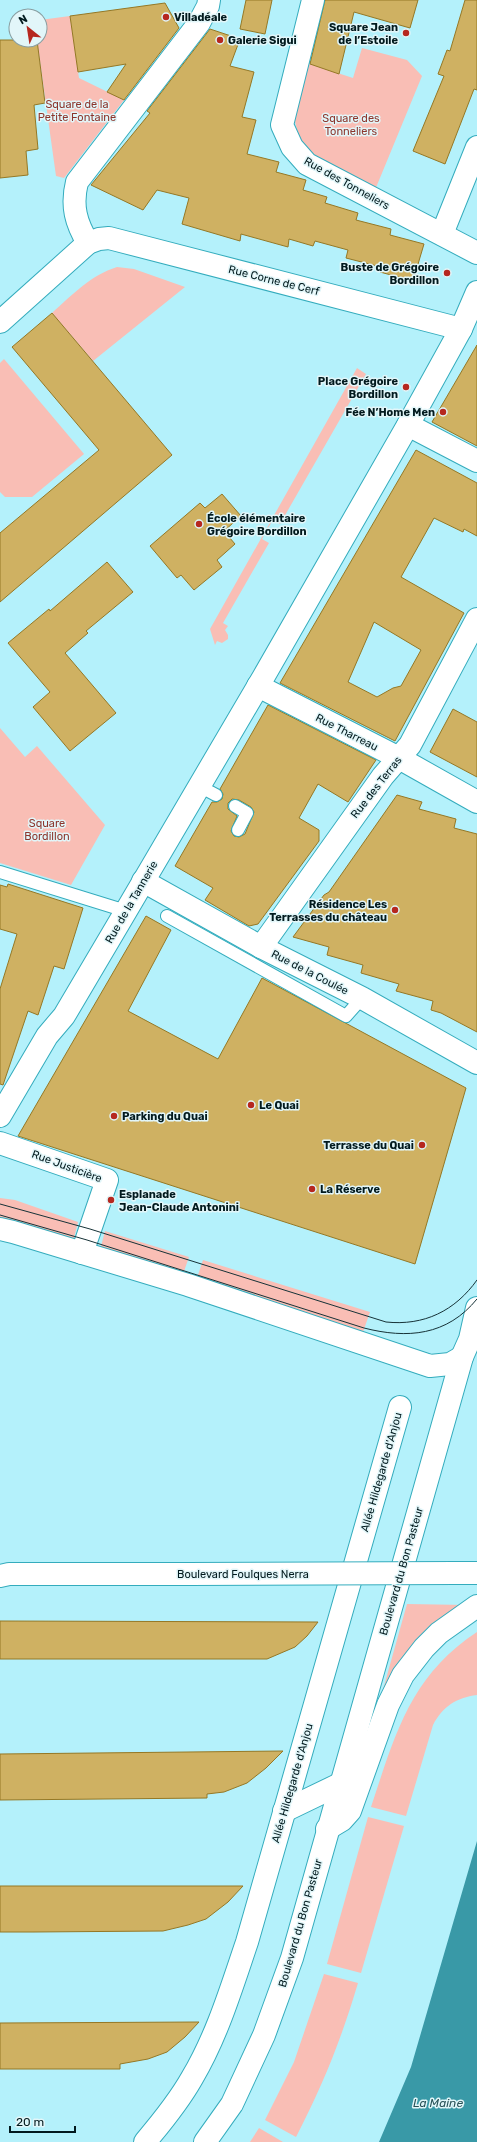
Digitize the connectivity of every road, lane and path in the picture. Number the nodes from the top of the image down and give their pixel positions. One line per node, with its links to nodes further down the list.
1 (209, 0): 5 (street)
2 (313, 0): 4 (street, Rue des Tonneliers)
3 (477, 147): 4 (street)
4 (442, 234): 6 (street, Rue des Tonneliers)
5 (88, 243): 8 (street); 9 (street, Rue Corne de Cerf)
6 (477, 253)
7 (476, 296): 9 (street)
8 (0, 322)
9 (461, 328): 10 (street)
10 (408, 425): 11 (street); 13 (street)
11 (477, 461)
12 (477, 620): 14 (street, Rue des Terras)
13 (258, 686): 14 (street, Rue Tharreau); 19 (street, Rue de la Tannerie)
14 (399, 758): 15 (street, Rue Tharreau); 22 (street, Rue des Terras)
15 (477, 802)
16 (235, 806): 17 (lane)
17 (238, 830)
18 (0, 872): 20 (lane)
19 (143, 882): 20 (street, Rue de la Tannerie); 22 (street, Rue de la Coulée)
20 (126, 911): 25 (street, Rue de la Tannerie)
21 (167, 916): 23 (lane)
22 (261, 947): 23 (street, Rue de la Coulée)
23 (362, 998): 24 (street, Rue de la Coulée)
24 (477, 1063)
25 (0, 1116)
26 (0, 1143): 28 (street, Rue Justicière)
27 (0, 1229): 28 (street)
28 (82, 1253): 30 (street)
29 (477, 1308): 30 (street, Boulevard du Bon Pasteur)
30 (469, 1359): 35 (street, Boulevard du Bon Pasteur)
31 (400, 1407): 36 (street, Allée Hildegarde d'Anjou)
32 (472, 1573): 33 (street, Boulevard Foulques Nerra, bridge)
33 (3, 1574)
34 (477, 1606): 37 (street)
35 (340, 1784): 36 (street); 37 (street, Boulevard du Bon Pasteur)
36 (284, 1810): 38 (street, Allée Hildegarde d'Anjou)
37 (327, 1829): 39 (street, Boulevard du Bon Pasteur)
38 (145, 2142)
39 (205, 2142)

